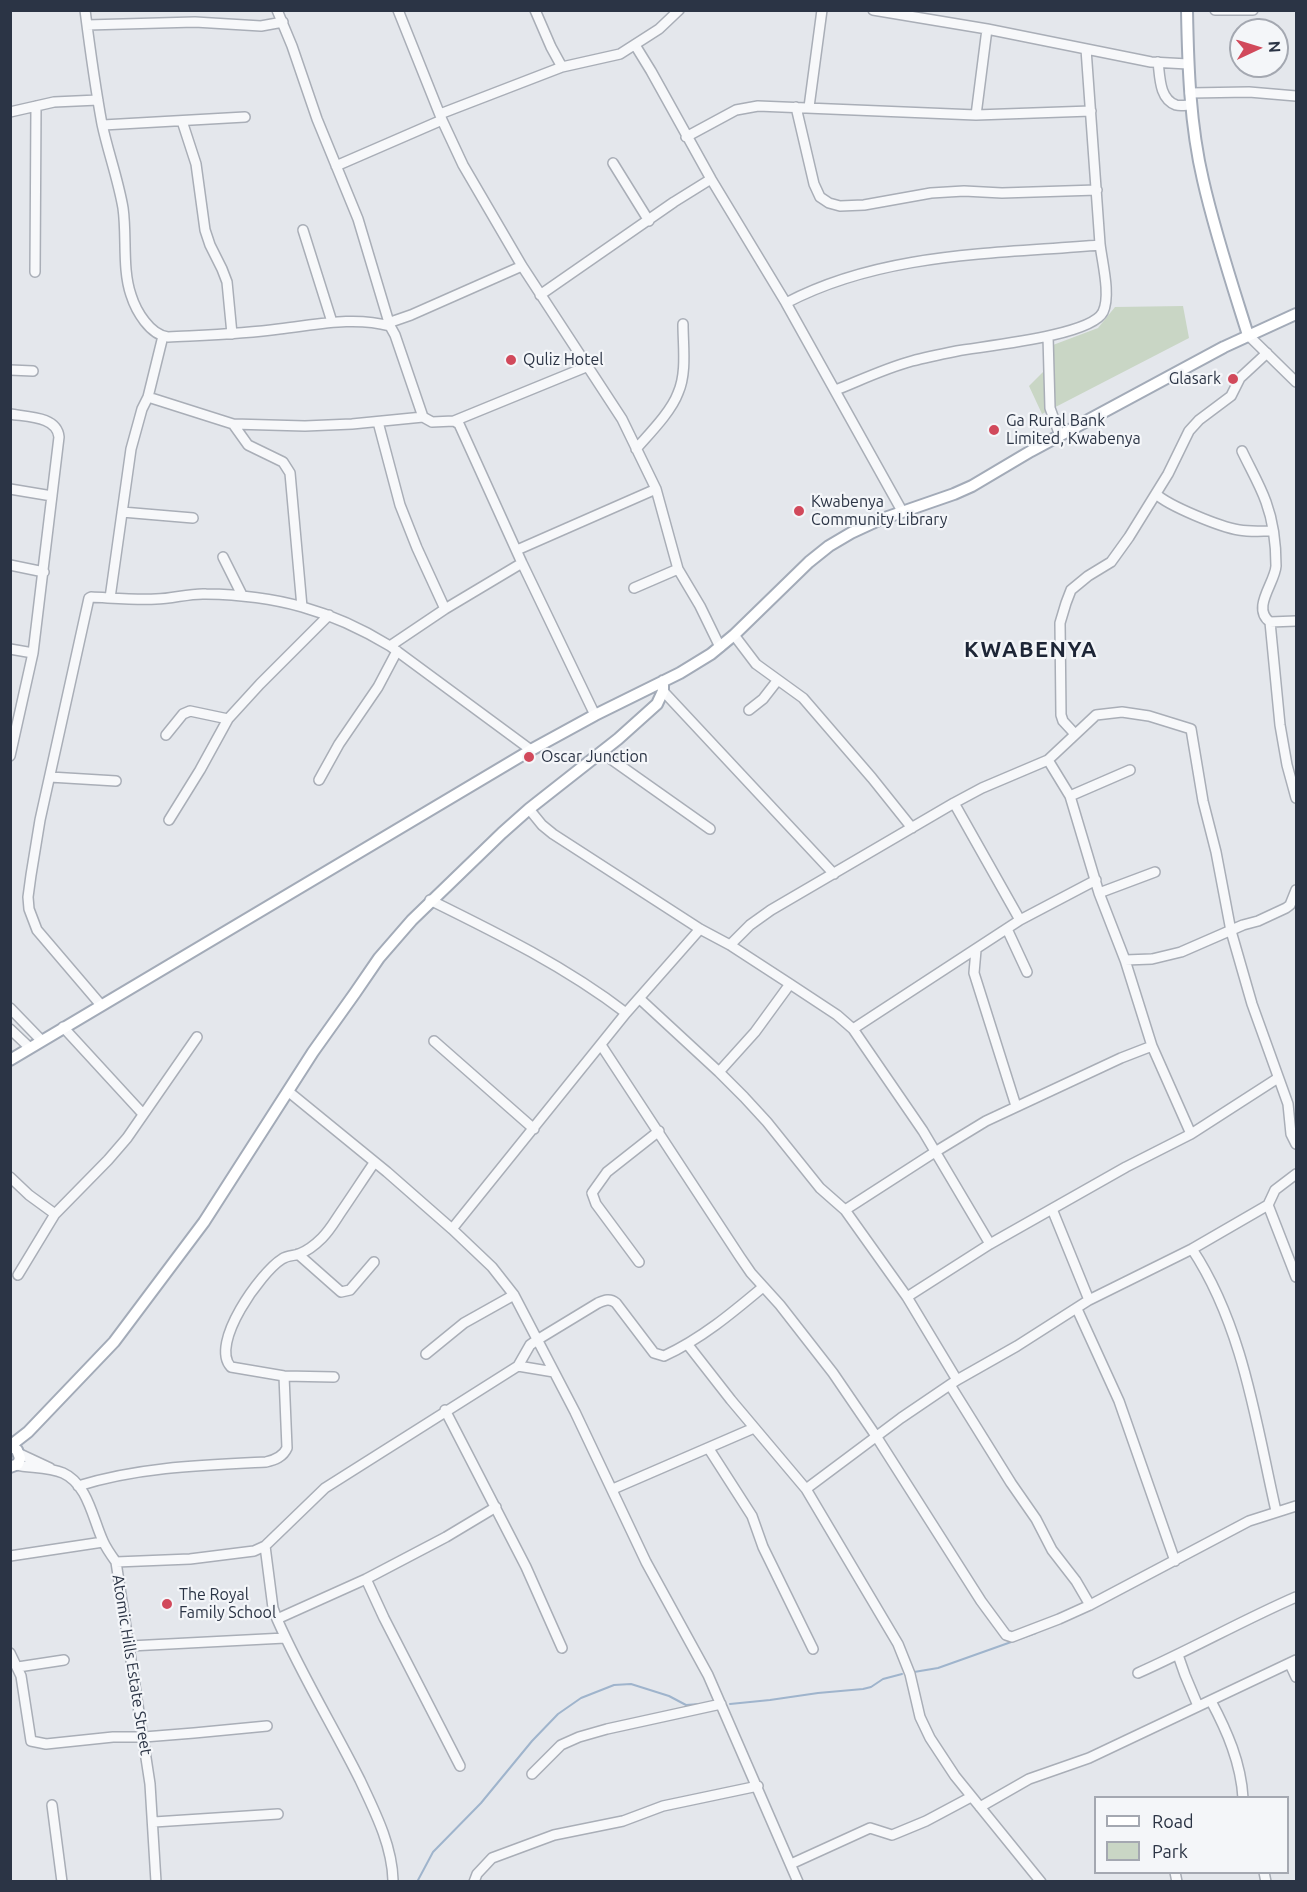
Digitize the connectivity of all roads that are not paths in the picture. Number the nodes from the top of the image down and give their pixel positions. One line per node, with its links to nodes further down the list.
1 (85, 10): 12 (street)
2 (277, 10): 11 (street)
3 (398, 10): 30 (street)
4 (536, 10): 18 (street)
5 (679, 10): 14 (street)
6 (822, 10): 25 (street)
7 (873, 10): 13 (street)
8 (1187, 10): 17 (main road)
9 (1215, 10): 10 (street)
10 (1252, 10)
11 (283, 22): 12 (street); 35 (street)
12 (87, 26): 21 (street)
13 (987, 29): 15 (street); 28 (street)
14 (635, 45): 18 (street); 33 (street)
15 (1086, 50): 16 (street); 26 (street)
16 (1158, 62): 17 (street); 22 (street)
17 (1188, 64): 19 (main road)
18 (562, 67): 30 (street)
19 (1190, 93): 20 (street); 22 (main road)
20 (1296, 96)
21 (98, 100): 23 (street); 32 (street)
22 (1191, 105): 50 (main road)
23 (36, 106): 27 (street); 42 (street)
24 (796, 107): 25 (street); 33 (street); 37 (street)
25 (809, 107): 28 (street)
26 (1091, 111): 28 (street); 37 (street)
27 (10, 112)
28 (976, 115)
29 (245, 117): 31 (street)
30 (441, 117): 35 (street); 41 (street)
31 (182, 121): 32 (street); 49 (street)
32 (102, 125): 51 (street)
33 (686, 137): 36 (street)
34 (613, 163): 38 (street)
35 (336, 165): 48 (street)
36 (711, 179): 38 (street); 44 (street)
37 (1097, 190): 40 (street)
38 (649, 221): 43 (street)
39 (303, 230): 46 (street)
40 (1100, 245): 44 (street); 52 (street)
41 (522, 266): 43 (street); 48 (street)
42 (34, 272)
43 (540, 295): 54 (street)
44 (786, 303): 58 (street)
45 (1296, 314): 50 (main road)
46 (332, 322): 48 (street); 49 (street)
47 (683, 324): 66 (street)
48 (389, 325): 61 (street)
49 (232, 334): 51 (street)
50 (1248, 335): 53 (street); 65 (main road)
51 (163, 336): 59 (street)
52 (1048, 336): 58 (street); 65 (street)
53 (1267, 353): 57 (street); 70 (street)
54 (586, 367): 62 (street); 66 (street)
55 (10, 370): 56 (street)
56 (33, 371)
57 (1296, 382)
58 (836, 390): 72 (street)
59 (148, 398): 64 (street); 73 (street)
60 (10, 414): 71 (street)
61 (423, 417): 62 (street); 63 (street)
62 (454, 421): 76 (street)
63 (378, 422): 64 (street); 86 (street)
64 (233, 424): 85 (street)
65 (1060, 436): 72 (main road)
66 (636, 449): 69 (street)
67 (1242, 451): 75 (street)
68 (10, 489): 71 (street)
69 (656, 489): 76 (street); 80 (street)
70 (1156, 494): 75 (street); 101 (street)
71 (52, 496): 81 (street)
72 (902, 511): 90 (main road)
73 (122, 512): 74 (street); 84 (street)
74 (193, 519)
75 (1272, 531): 89 (street)
76 (517, 550): 78 (street)
77 (223, 557): 83 (street)
78 (522, 562): 86 (street); 98 (street)
79 (10, 565): 81 (street)
80 (678, 569): 82 (street); 91 (street)
81 (44, 572): 94 (street)
82 (634, 588)
83 (242, 595): 84 (street); 85 (street)
84 (110, 598): 108 (street)
85 (302, 607): 87 (street)
86 (445, 609): 93 (street)
87 (329, 615): 93 (street); 99 (street)
88 (1296, 621): 89 (street)
89 (1270, 622): 112 (street)
90 (734, 635): 91 (main road); 95 (street)
91 (720, 647): 96 (main road)
92 (10, 649): 94 (street)
93 (394, 649): 103 (street); 109 (street)
94 (33, 653): 100 (street)
95 (777, 681): 97 (street); 116 (street)
96 (663, 686): 98 (main road); 104 (main road); 119 (street)
97 (749, 710)
98 (595, 715): 103 (main road)
99 (228, 719): 102 (street); 115 (street)
100 (14, 727): 105 (street)
101 (1075, 734): 106 (street); 127 (street)
102 (166, 735)
103 (531, 750): 136 (main road)
104 (601, 752): 114 (main road); 117 (street)
105 (10, 756)
106 (1048, 760): 111 (street); 113 (street)
107 (1130, 770): 111 (street)
108 (50, 777): 110 (street); 136 (street)
109 (319, 780)
110 (116, 781)
111 (1070, 796): 120 (street)
112 (1296, 798)
113 (954, 803): 116 (street); 124 (street)
114 (530, 808): 123 (main road); 125 (street)
115 (169, 820)
116 (912, 828): 119 (street)
117 (710, 829)
118 (1155, 872): 122 (street)
119 (834, 874): 128 (street)
120 (1095, 880): 122 (street); 124 (street)
121 (1296, 890): 127 (street)
122 (1099, 893): 130 (street)
123 (430, 900): 138 (street); 152 (main road)
124 (1020, 920): 126 (street)
125 (700, 928): 128 (street); 135 (street)
126 (1007, 929): 129 (street); 132 (street)
127 (1231, 931): 130 (street); 151 (street)
128 (730, 945): 134 (street)
129 (976, 950): 131 (street); 133 (street)
130 (1125, 960): 147 (street)
131 (955, 964): 133 (street); 141 (street)
132 (1027, 972)
133 (974, 973): 153 (street)
134 (790, 984): 141 (street); 150 (street)
135 (640, 999): 138 (street); 150 (street)
136 (100, 1005): 140 (main road)
137 (10, 1008): 139 (street)
138 (626, 1013): 146 (street)
139 (25, 1024): 142 (street); 144 (street)
140 (63, 1027): 144 (main road); 154 (street)
141 (853, 1029): 159 (street)
142 (13, 1031): 148 (street)
143 (196, 1037): 154 (street)
144 (41, 1040): 148 (main road)
145 (434, 1041): 155 (street)
146 (602, 1045): 155 (street); 156 (street)
147 (1152, 1046): 153 (street); 157 (street)
148 (29, 1047): 149 (main road)
149 (10, 1059)
150 (719, 1072): 165 (street)
151 (1278, 1078): 157 (street); 158 (street)
152 (289, 1092): 160 (street); 192 (main road)
153 (1016, 1106): 159 (street)
154 (143, 1114): 166 (street)
155 (534, 1129): 167 (street)
156 (659, 1131): 172 (street); 175 (street)
157 (1191, 1134): 164 (street)
158 (1296, 1144)
159 (934, 1152): 165 (street); 168 (street)
160 (374, 1163): 167 (street); 170 (street)
161 (1296, 1176): 163 (street)
162 (10, 1177): 166 (street)
163 (1268, 1205): 169 (street); 174 (street)
164 (1052, 1209): 168 (street); 178 (street)
165 (844, 1210): 177 (street)
166 (55, 1214): 173 (street)
167 (452, 1229): 176 (street)
168 (990, 1244): 177 (street)
169 (1192, 1250): 178 (street); 198 (street)
170 (298, 1254): 171 (street); 185 (street)
171 (374, 1262)
172 (639, 1262)
173 (18, 1275)
174 (1296, 1277)
175 (763, 1287): 181 (street); 190 (street)
176 (514, 1295): 180 (street); 182 (street)
177 (907, 1297): 187 (street)
178 (1089, 1300): 179 (street)
179 (1077, 1309): 187 (street); 202 (street)
180 (537, 1340): 181 (street); 183 (street); 184 (street)
181 (688, 1345): 189 (street)
182 (426, 1354)
183 (518, 1366): 184 (street); 188 (street)
184 (554, 1372): 194 (street)
185 (284, 1376): 186 (street); 193 (street)
186 (334, 1377)
187 (954, 1383): 190 (street); 206 (street)
188 (445, 1410): 197 (street); 200 (street)
189 (754, 1428): 191 (street); 195 (street)
190 (876, 1436): 195 (street); 206 (street)
191 (709, 1449): 194 (street); 211 (street)
192 (14, 1455): 193 (street, Atomic Hills Estate Street)
193 (78, 1486): 199 (street, Atomic Hills Estate Street)
194 (613, 1489): 220 (street)
195 (806, 1489): 228 (street)
196 (1296, 1506): 198 (street)
197 (496, 1507): 204 (street); 210 (street)
198 (1276, 1511): 202 (street)
199 (103, 1542): 201 (street); 203 (street, Atomic Hills Estate Street)
200 (265, 1546): 203 (street); 207 (street)
201 (10, 1556)
202 (1175, 1561): 206 (street)
203 (116, 1562): 209 (street, Atomic Hills Estate Street)
204 (366, 1579): 207 (street); 224 (street)
205 (1296, 1597): 213 (street)
206 (1090, 1605)
207 (277, 1619): 208 (street)
208 (285, 1638): 209 (street); 234 (street)
209 (130, 1646): 223 (street, Atomic Hills Estate Street)
210 (562, 1648)
211 (813, 1648)
212 (10, 1653): 216 (street)
213 (1178, 1655): 217 (street); 221 (street)
214 (64, 1660): 216 (street)
215 (1293, 1662): 218 (street); 219 (street)
216 (18, 1667): 223 (street)
217 (1138, 1673)
218 (1296, 1677)
219 (1210, 1701): 221 (street); 227 (street)
220 (721, 1704): 225 (street); 226 (street)
221 (1198, 1706): 230 (street)
222 (267, 1726): 223 (street)
223 (144, 1737): 232 (street, Atomic Hills Estate Street)
224 (460, 1766)
225 (532, 1774)
226 (758, 1786): 233 (street); 237 (street)
227 (1243, 1796)
228 (971, 1797): 230 (street); 233 (street)
229 (52, 1806): 235 (street)
230 (980, 1807): 239 (street)
231 (278, 1814): 232 (street)
232 (154, 1822): 236 (street, Atomic Hills Estate Street)
233 (791, 1864): 238 (street)
234 (393, 1880)
235 (62, 1881)
236 (156, 1881)
237 (474, 1881)
238 (798, 1881)
239 (1041, 1881)

